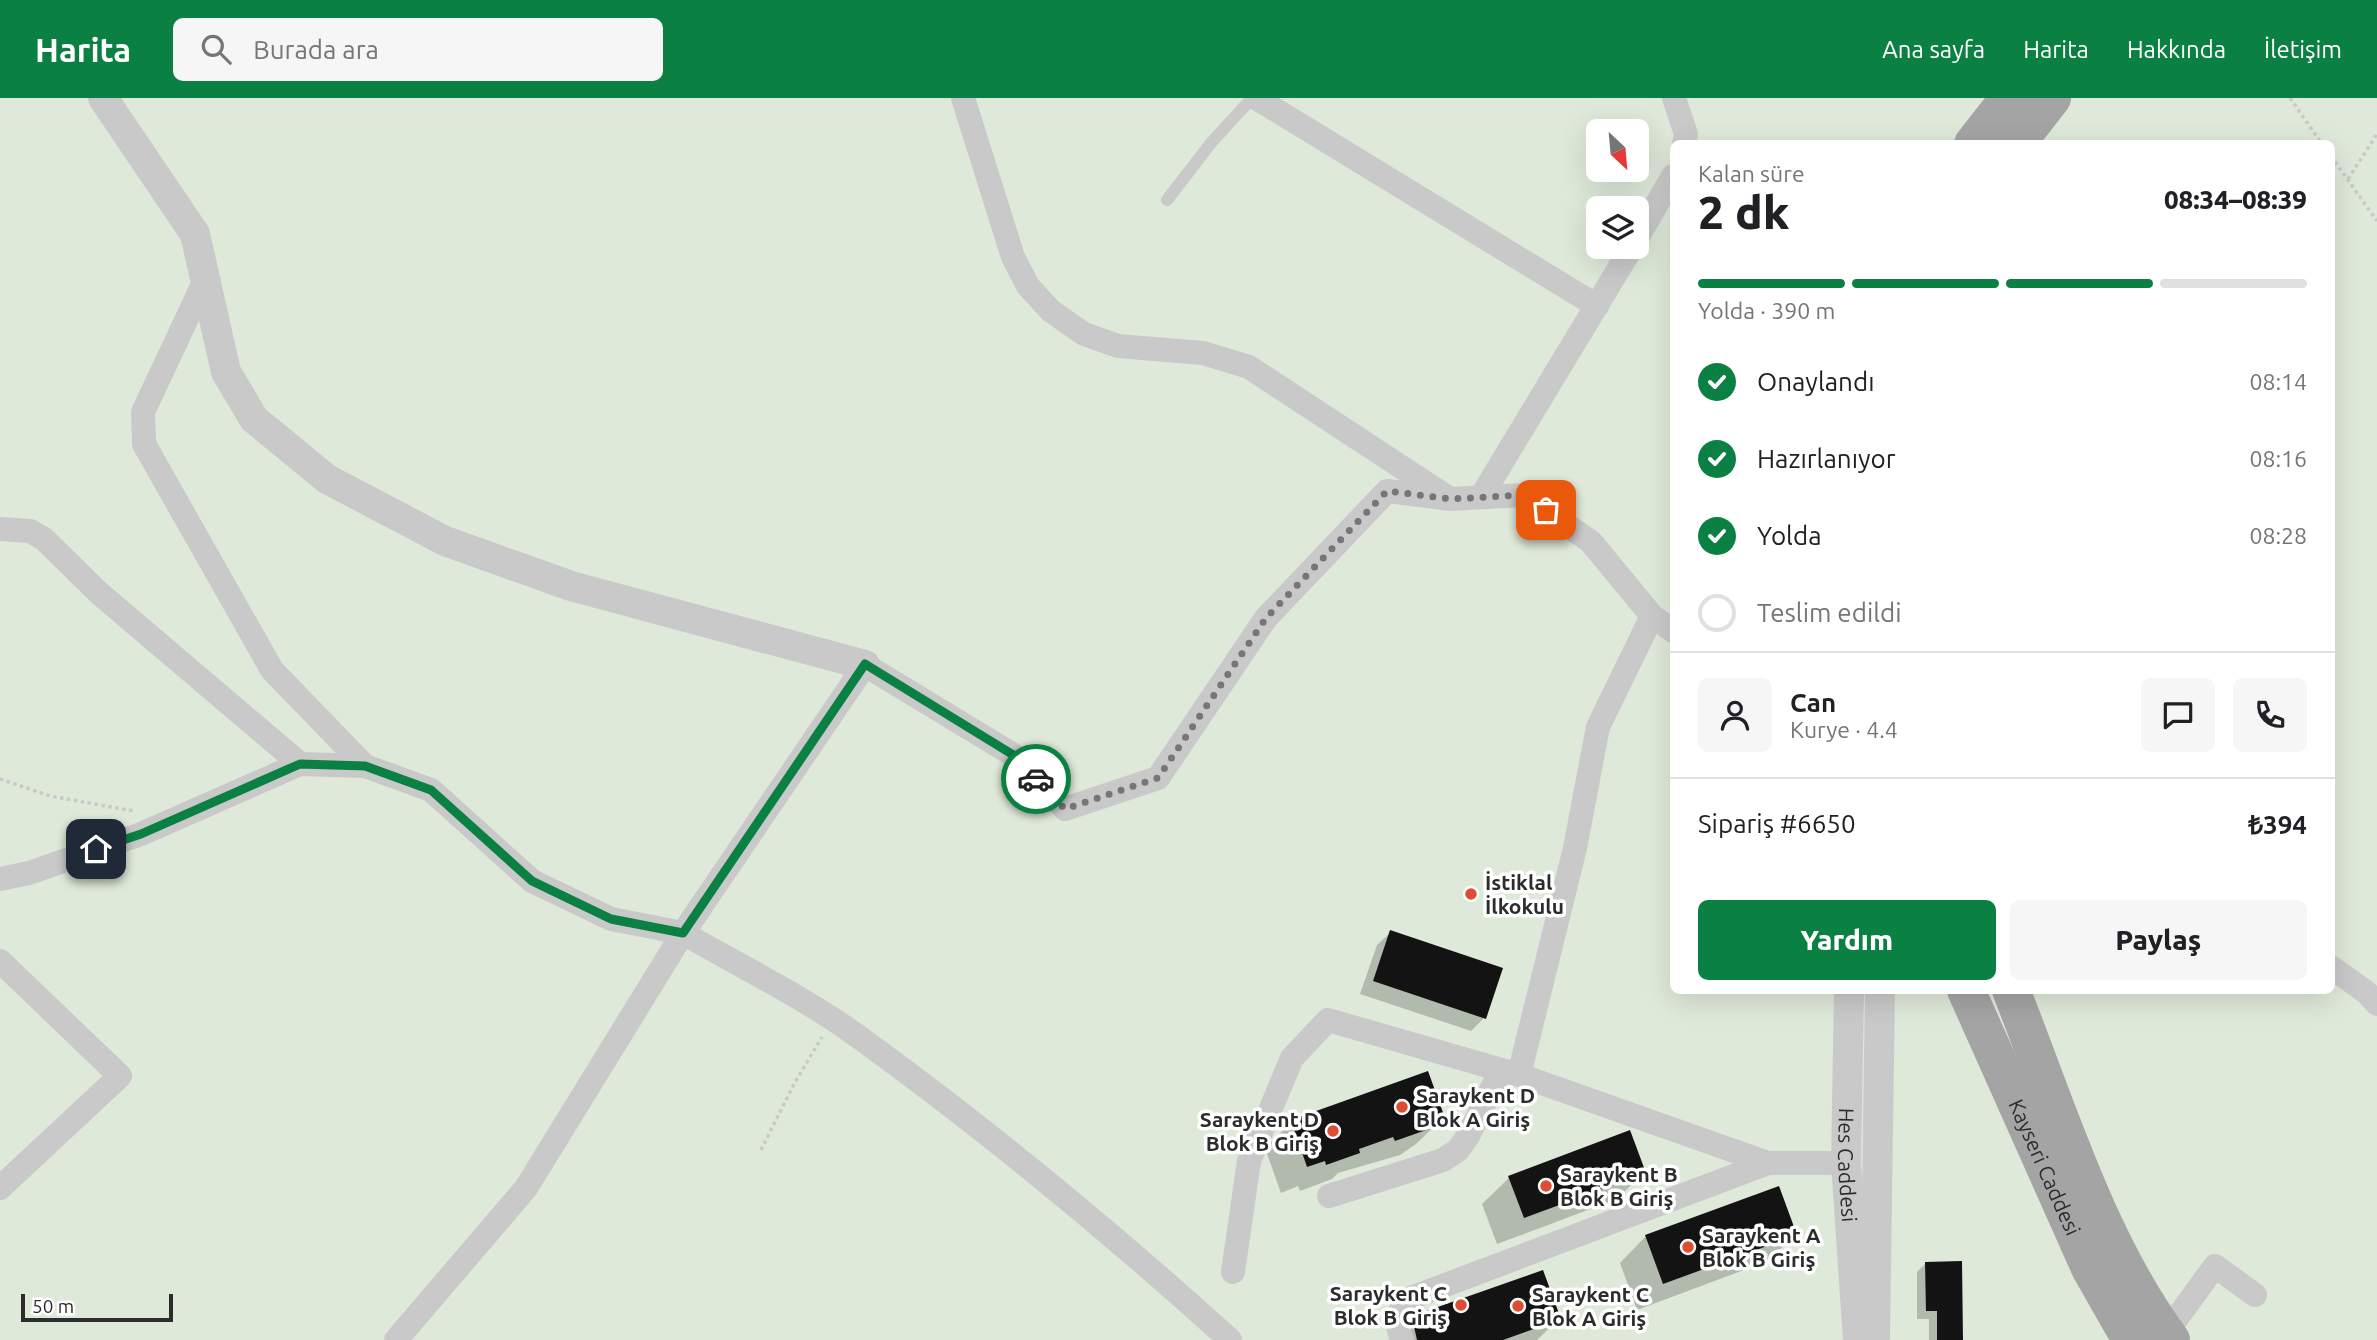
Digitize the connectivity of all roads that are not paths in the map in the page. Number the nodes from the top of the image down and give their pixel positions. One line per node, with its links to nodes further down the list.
1 (103, 98): 14 (street)
2 (962, 98): 17 (street)
3 (1254, 98): 11 (lane); 15 (street)
4 (1674, 98): 7 (street)
5 (2009, 98): 8 (main road)
6 (2052, 98): 9 (main road)
7 (1685, 140)
8 (1976, 140)
9 (2019, 140)
10 (1670, 181): 12 (street)
11 (1167, 200)
12 (1649, 218)
13 (1625, 259): 15 (street)
14 (205, 280): 21 (street); 23 (street)
15 (1597, 306): 16 (street)
16 (1481, 497): 17 (street); 19 (street)
17 (1451, 499): 21 (street)
18 (0, 529): 22 (street)
19 (1652, 616): 20 (street); 33 (street)
20 (1670, 629)
21 (865, 664): 25 (street)
22 (300, 764): 23 (street); 24 (street)
23 (365, 766): 25 (street)
24 (0, 879)
25 (683, 933): 42 (street); 43 (street)
26 (0, 961): 36 (street)
27 (2335, 970): 32 (street)
28 (1849, 994): 35 (street, Hes Caddesi)
29 (1880, 994): 46 (street, Hes Caddesi)
30 (1968, 994): 40 (main road, Kayseri Caddesi)
31 (2013, 994): 41 (main road, Kayseri Caddesi)
32 (2377, 1004)
33 (1510, 1072): 34 (street); 37 (street); 38 (street)
34 (1768, 1163): 35 (street); 44 (street)
35 (1846, 1163): 45 (street, Hes Caddesi)
36 (0, 1188)
37 (1329, 1196)
38 (1233, 1272)
39 (2255, 1295): 41 (street)
40 (2107, 1300): 41 (main road, Kayseri Caddesi); 47 (street)
41 (2156, 1338)
42 (396, 1340)
43 (1230, 1340)
44 (1402, 1340)
45 (1858, 1340)
46 (1875, 1340)
47 (2110, 1340)

